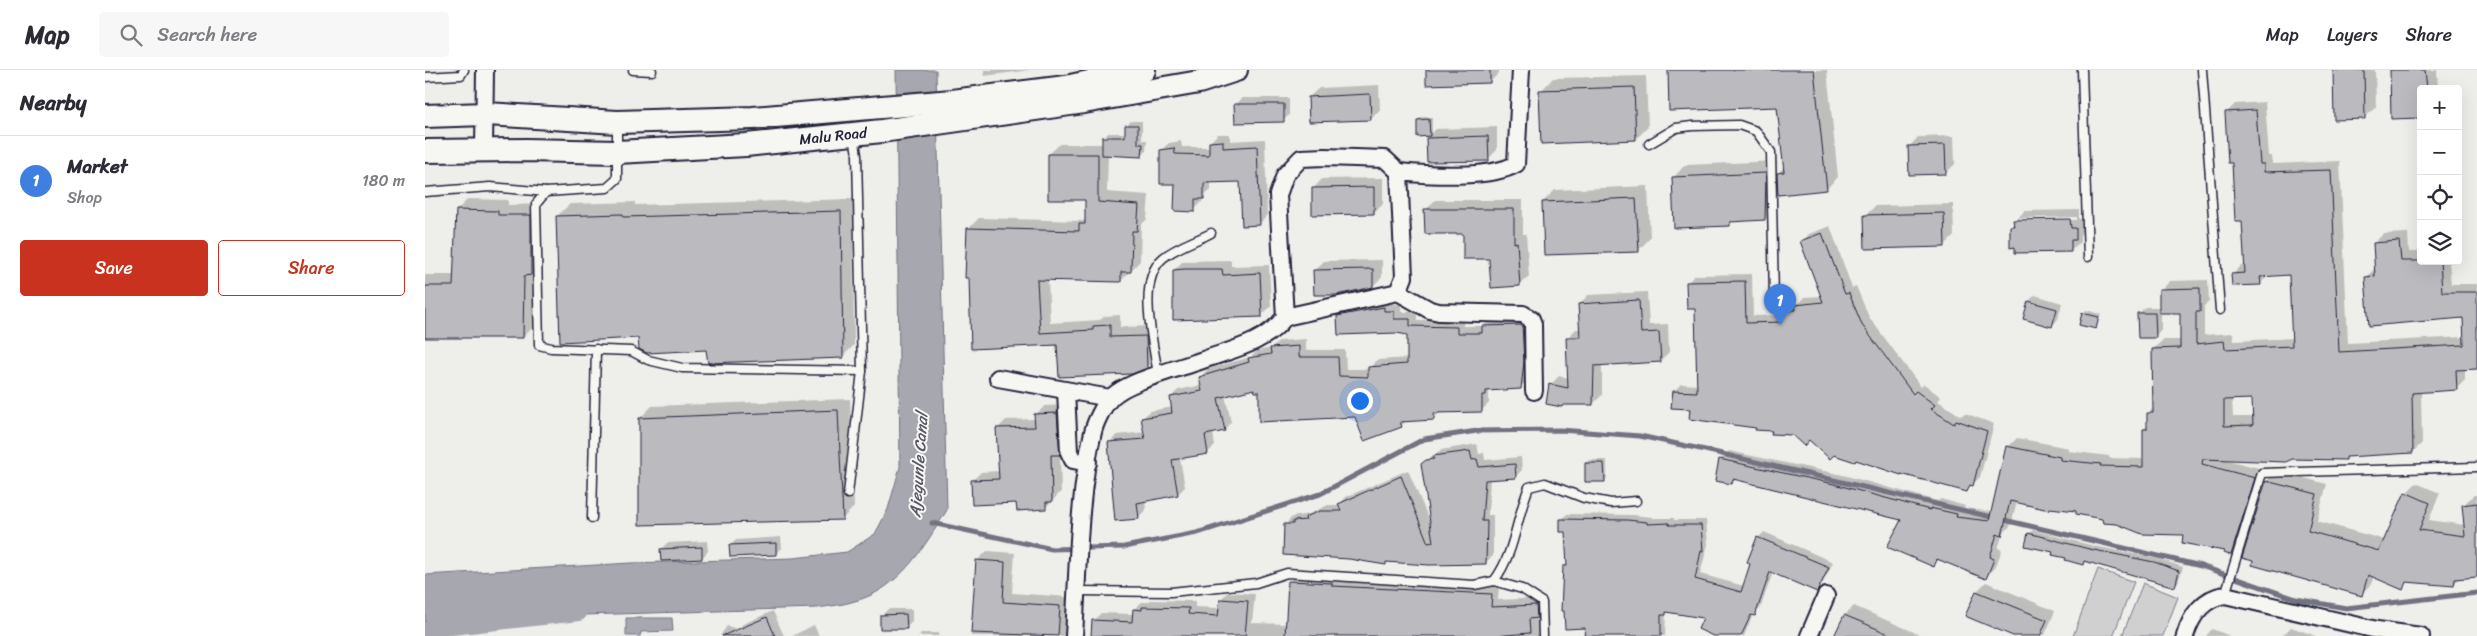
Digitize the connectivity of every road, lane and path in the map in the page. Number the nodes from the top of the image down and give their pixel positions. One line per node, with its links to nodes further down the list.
1 (464, 70): 10 (lane)
2 (485, 70): 12 (street)
3 (633, 70): 9 (lane)
4 (1144, 70): 11 (main road, Malu Road)
5 (1235, 70): 11 (main road, Malu Road)
6 (1521, 70): 20 (street)
7 (2082, 70): 24 (lane)
8 (2202, 70): 27 (lane)
9 (651, 71)
10 (425, 77)
11 (954, 110): 14 (main road, Malu Road); 15 (main road, Malu Road)
12 (486, 114): 13 (main road, Malu Road); 14 (main road, Malu Road); 17 (street)
13 (425, 116)
14 (617, 122): 19 (lane)
15 (853, 134): 19 (main road, Malu Road); 30 (lane)
16 (1649, 144): 26 (lane)
17 (484, 150): 18 (main road, Malu Road); 19 (main road, Malu Road)
18 (425, 151)
19 (617, 152): 22 (lane)
20 (1399, 172): 25 (street); 28 (street)
21 (425, 192): 22 (lane)
22 (546, 192): 29 (lane)
23 (1211, 233): 31 (lane)
24 (2088, 256)
25 (1398, 292): 28 (street); 34 (street)
26 (1775, 299)
27 (2220, 310)
28 (1285, 317): 31 (street)
29 (596, 349): 30 (lane); 40 (lane)
30 (862, 371): 38 (lane)
31 (1158, 376): 35 (street)
32 (998, 378): 33 (street)
33 (1066, 391): 35 (street); 36 (street)
34 (1534, 391)
35 (1110, 398): 36 (street)
36 (1088, 463): 42 (street)
37 (2477, 467): 43 (lane)
38 (849, 494)
39 (1636, 502): 41 (lane)
40 (592, 518)
41 (1494, 581): 42 (lane); 46 (lane)
42 (1077, 589): 45 (street)
43 (2226, 590): 48 (street); 49 (street)
44 (1826, 596): 47 (street)
45 (1074, 636)
46 (1543, 636)
47 (1809, 636)
48 (2185, 636)
49 (2421, 636)

